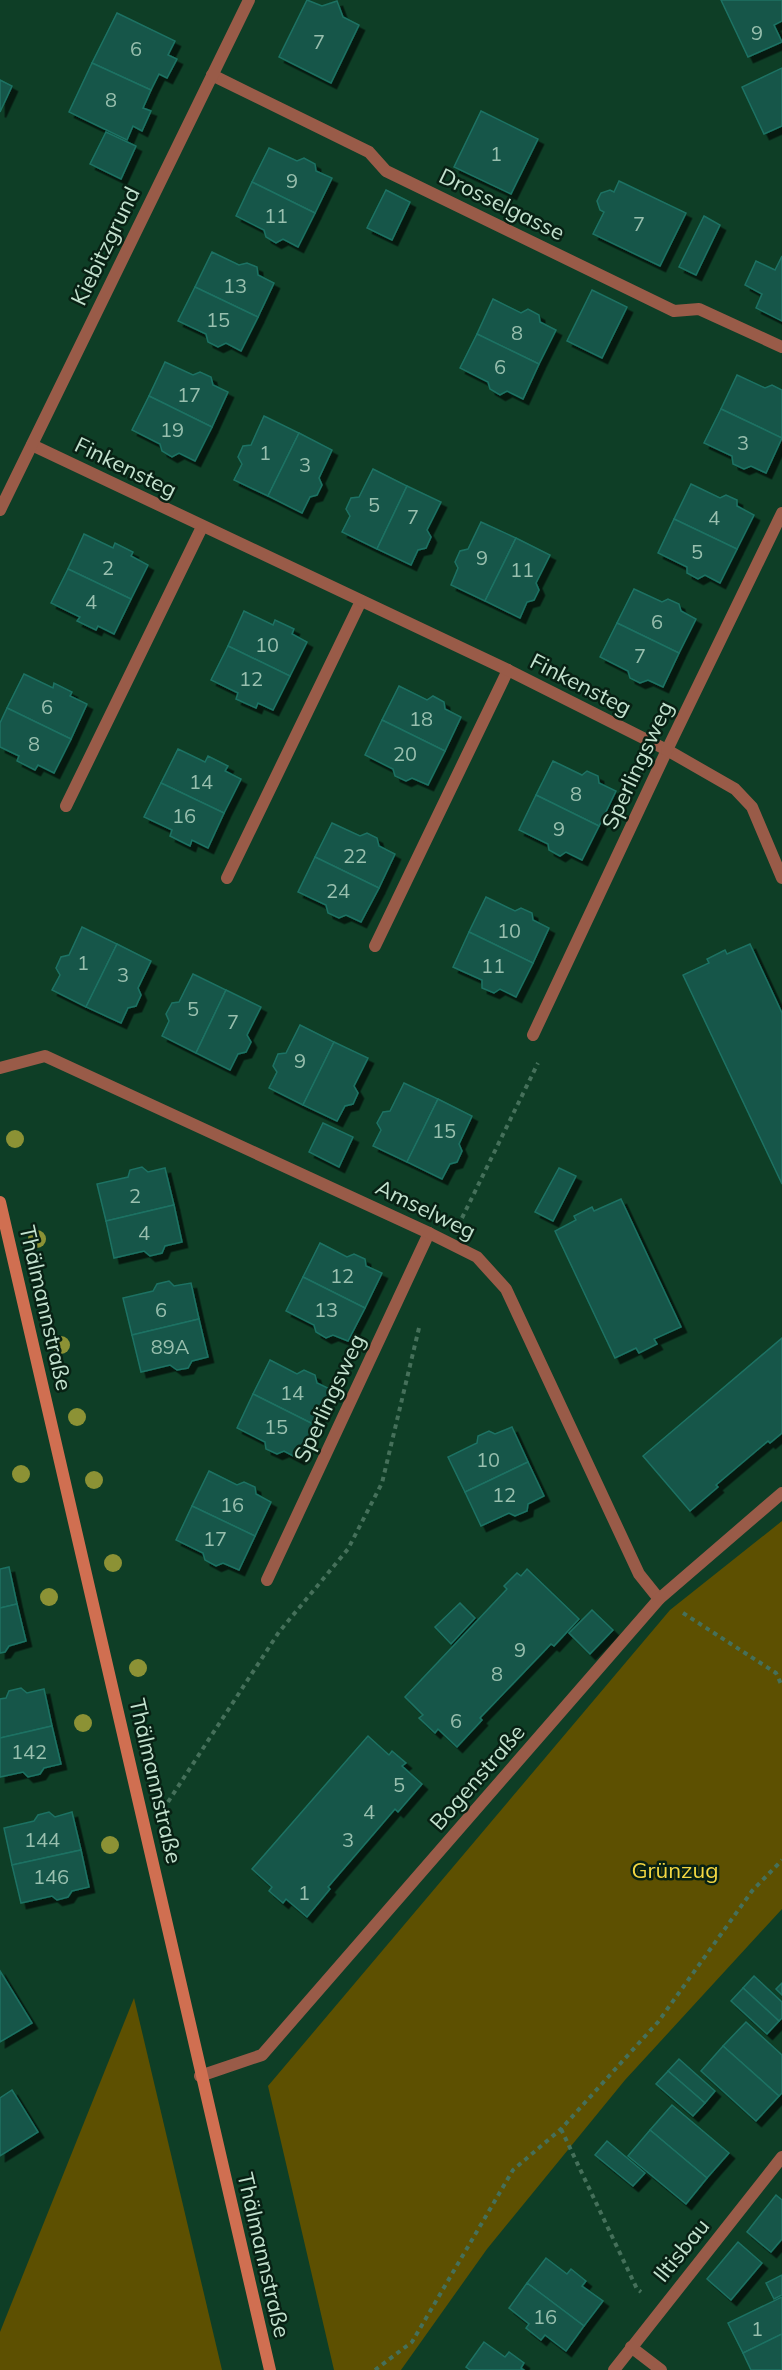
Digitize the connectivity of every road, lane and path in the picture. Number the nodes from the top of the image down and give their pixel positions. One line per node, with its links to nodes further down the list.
1 (249, 0): 2 (street, Kiebitzgrund)
2 (212, 75): 3 (street, Drosselgasse); 4 (street, Kiebitzgrund)
3 (782, 347)
4 (32, 445): 5 (street, Kiebitzgrund); 7 (street, Finkensteg)
5 (0, 510)
6 (782, 513): 10 (street, Sperlingsweg)
7 (202, 527): 8 (street, Finkensteg); 11 (street)
8 (361, 601): 9 (street, Finkensteg); 12 (street)
9 (508, 670): 10 (street, Finkensteg); 14 (street, Finkensteg)
10 (667, 750): 13 (street, Finkensteg); 15 (street, Sperlingsweg)
11 (66, 806)
12 (227, 878)
13 (782, 878)
14 (375, 946)
15 (533, 1035): 19 (path)
16 (0, 1068): 18 (street, Amselweg)
17 (0, 1202): 25 (street, Thälmannstraße)
18 (429, 1233): 19 (street, Amselweg); 22 (street, Sperlingsweg)
19 (450, 1243): 23 (street, Amselweg)
20 (421, 1320): 25 (path)
21 (782, 1493): 23 (street, Bogenstraße)
22 (267, 1581)
23 (659, 1599): 24 (path); 27 (street, Bogenstraße)
24 (782, 1686)
25 (146, 1834): 27 (street, Thälmannstraße)
26 (782, 1860): 28 (path)
27 (200, 2076): 32 (street, Thälmannstraße)
28 (561, 2129): 30 (path); 33 (path)
29 (782, 2157): 30 (street, Iltisbau)
30 (661, 2307): 31 (street, Iltisbau)
31 (631, 2347): 34 (street, Iltisbau); 35 (street)
32 (270, 2370)
33 (375, 2370)
34 (614, 2370)
35 (661, 2370)

